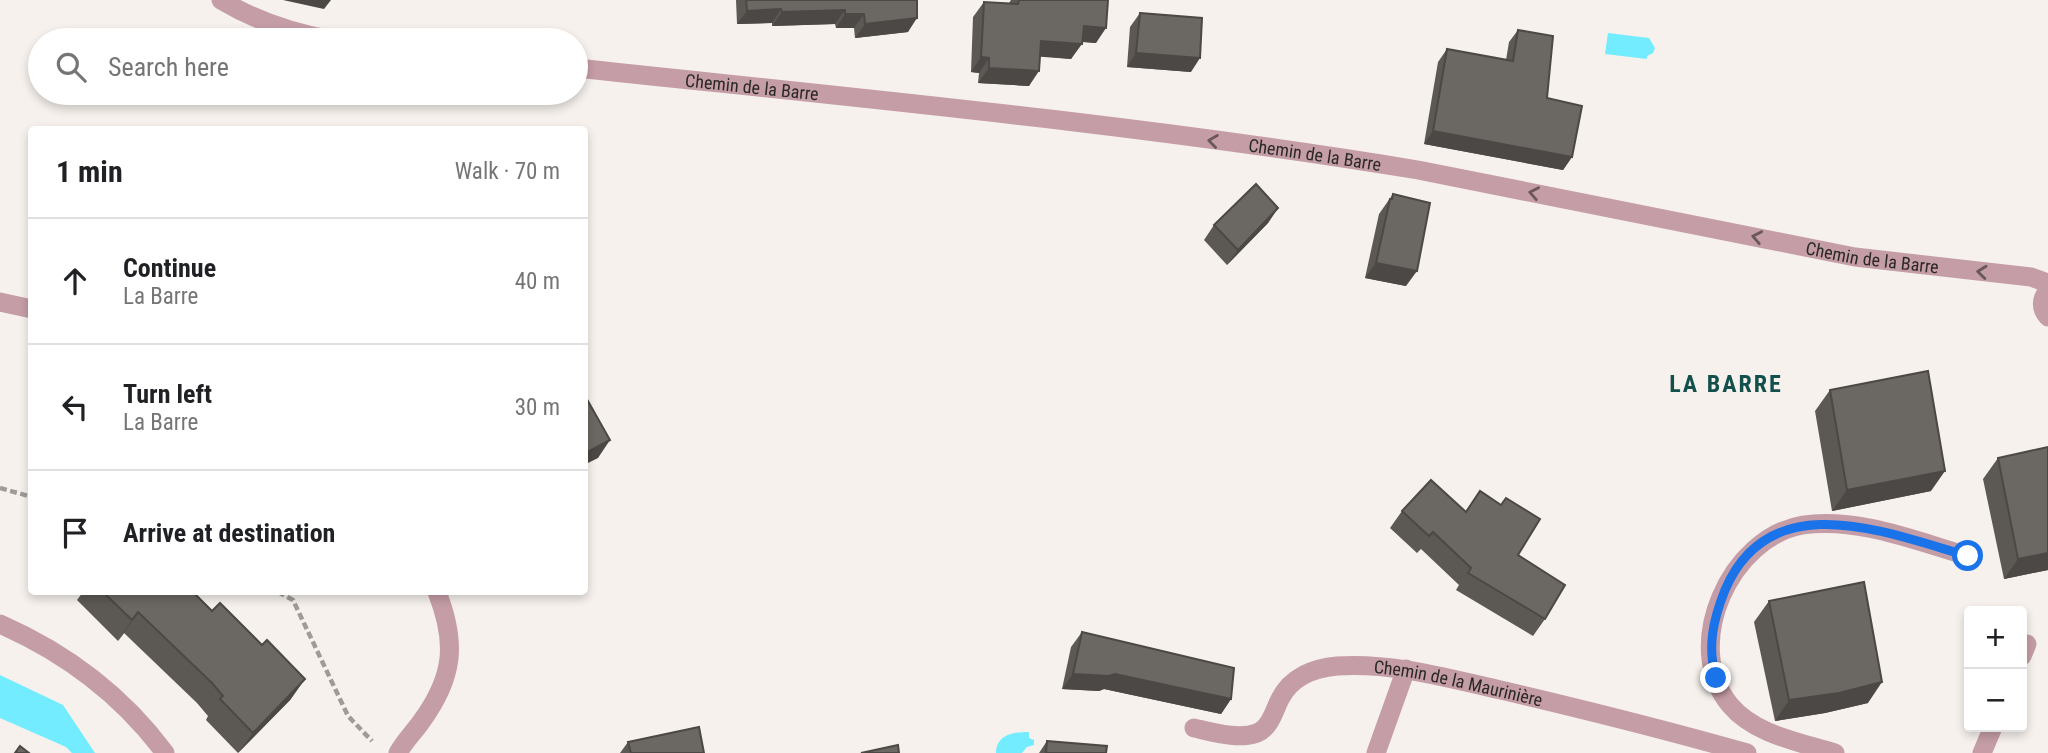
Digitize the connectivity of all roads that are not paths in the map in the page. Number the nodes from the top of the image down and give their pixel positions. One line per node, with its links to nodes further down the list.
1 (221, 0): 2 (street)
2 (280, 28)
3 (588, 69): 4 (street, Chemin de la Barre, one-way to 3)
4 (2048, 283)
5 (2048, 290): 8 (street)
6 (0, 302): 7 (street)
7 (28, 308)
8 (2048, 317)
9 (1968, 556): 19 (street)
10 (438, 595): 16 (street)
11 (0, 624): 15 (street)
12 (1406, 670): 13 (street, Chemin de la Maurinière); 17 (street); 18 (street, Chemin de la Maurinière)
13 (1194, 728)
14 (1991, 732): 20 (street)
15 (165, 753)
16 (398, 753)
17 (1376, 753)
18 (1747, 753)
19 (1835, 753)
20 (1982, 753)

